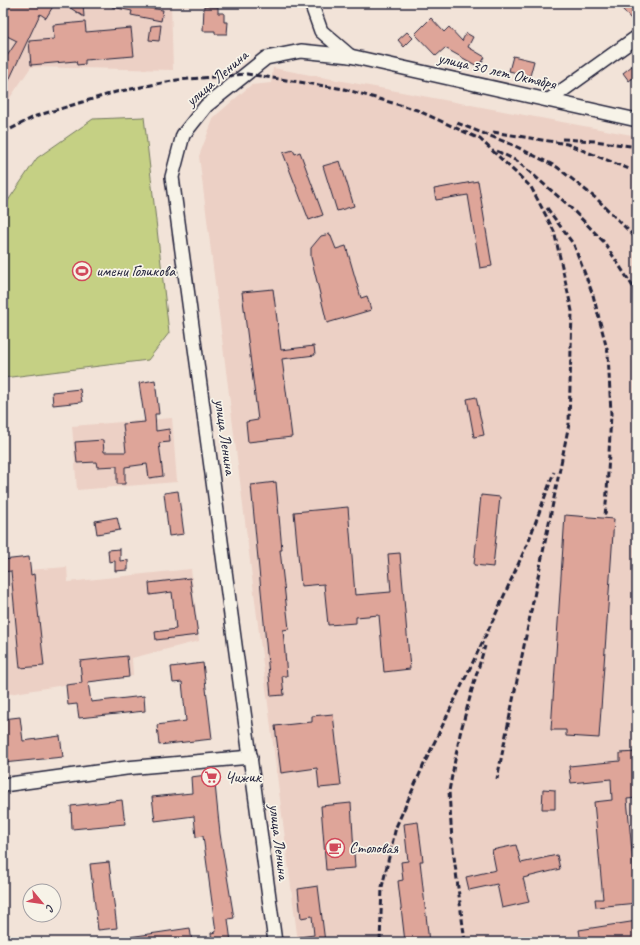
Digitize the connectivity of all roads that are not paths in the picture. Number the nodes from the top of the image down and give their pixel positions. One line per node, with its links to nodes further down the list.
1 (312, 3): 3 (street)
2 (637, 37): 4 (street)
3 (350, 56): 4 (street, улица 30 лет Октября); 6 (street, улица Ленина)
4 (549, 100): 5 (street, улица 30 лет Октября)
5 (637, 120)
6 (251, 757): 7 (street); 8 (street, улица Ленина)
7 (3, 785)
8 (275, 942)

